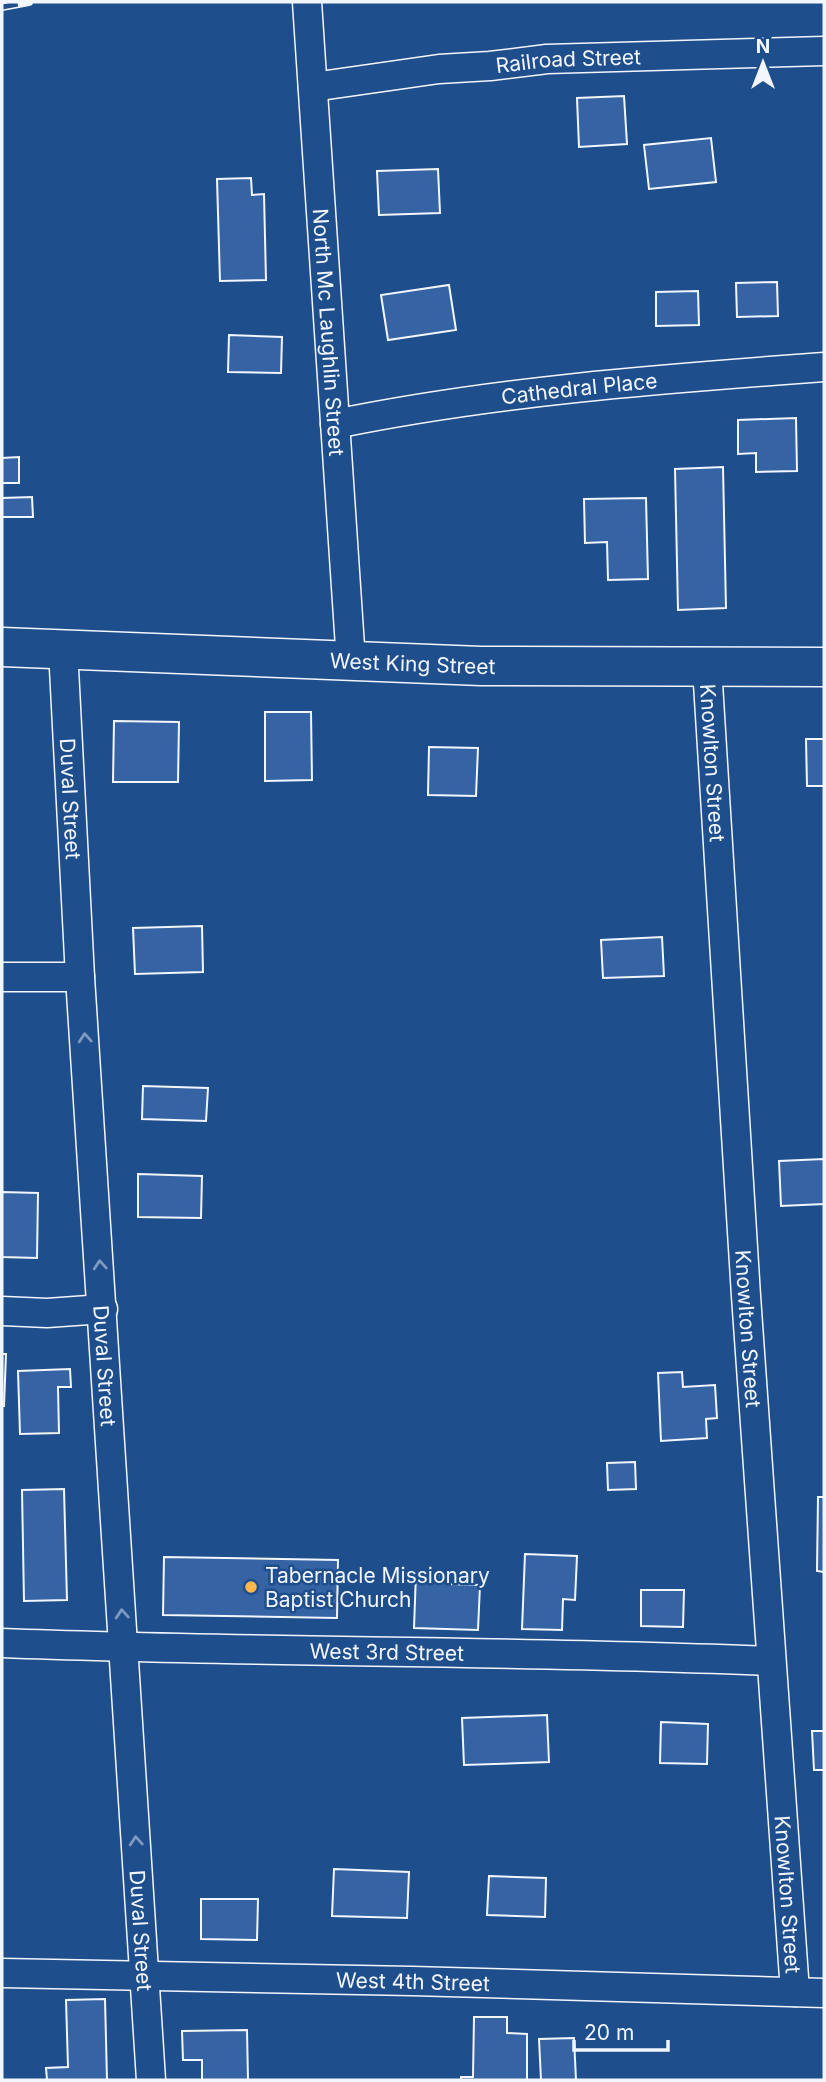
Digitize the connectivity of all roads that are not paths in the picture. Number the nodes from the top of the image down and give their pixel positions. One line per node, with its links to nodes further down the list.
1 (307, 2): 3 (street, North Mc Laughlin Street)
2 (824, 51): 3 (street, Railroad Street)
3 (313, 87): 5 (street, North Mc Laughlin Street)
4 (824, 368): 5 (street, Cathedral Place)
5 (335, 424): 8 (street, North Mc Laughlin Street)
6 (2, 647): 7 (main road, West King Street)
7 (63, 649): 8 (main road, West King Street); 12 (street, Duval Street)
8 (351, 662): 9 (main road, West King Street)
9 (708, 667): 10 (main road, West King Street); 17 (street, Knowlton Street)
10 (824, 667)
11 (2, 977): 12 (street)
12 (80, 977): 13 (street, Duval Street, one-way to 12)
13 (103, 1309): 14 (street); 16 (street, Duval Street, one-way to 13)
14 (2, 1311)
15 (2, 1643): 16 (street, West 3rd Street)
16 (124, 1648): 17 (street, West 3rd Street); 19 (street, Duval Street, one-way to 16)
17 (771, 1661): 20 (street, Knowlton Street)
18 (2, 1973): 19 (street, West 4th Street)
19 (144, 1975): 20 (street, West 4th Street); 22 (street, Duval Street)
20 (794, 1992): 21 (street, West 4th Street)
21 (824, 1993)
22 (151, 2080)

